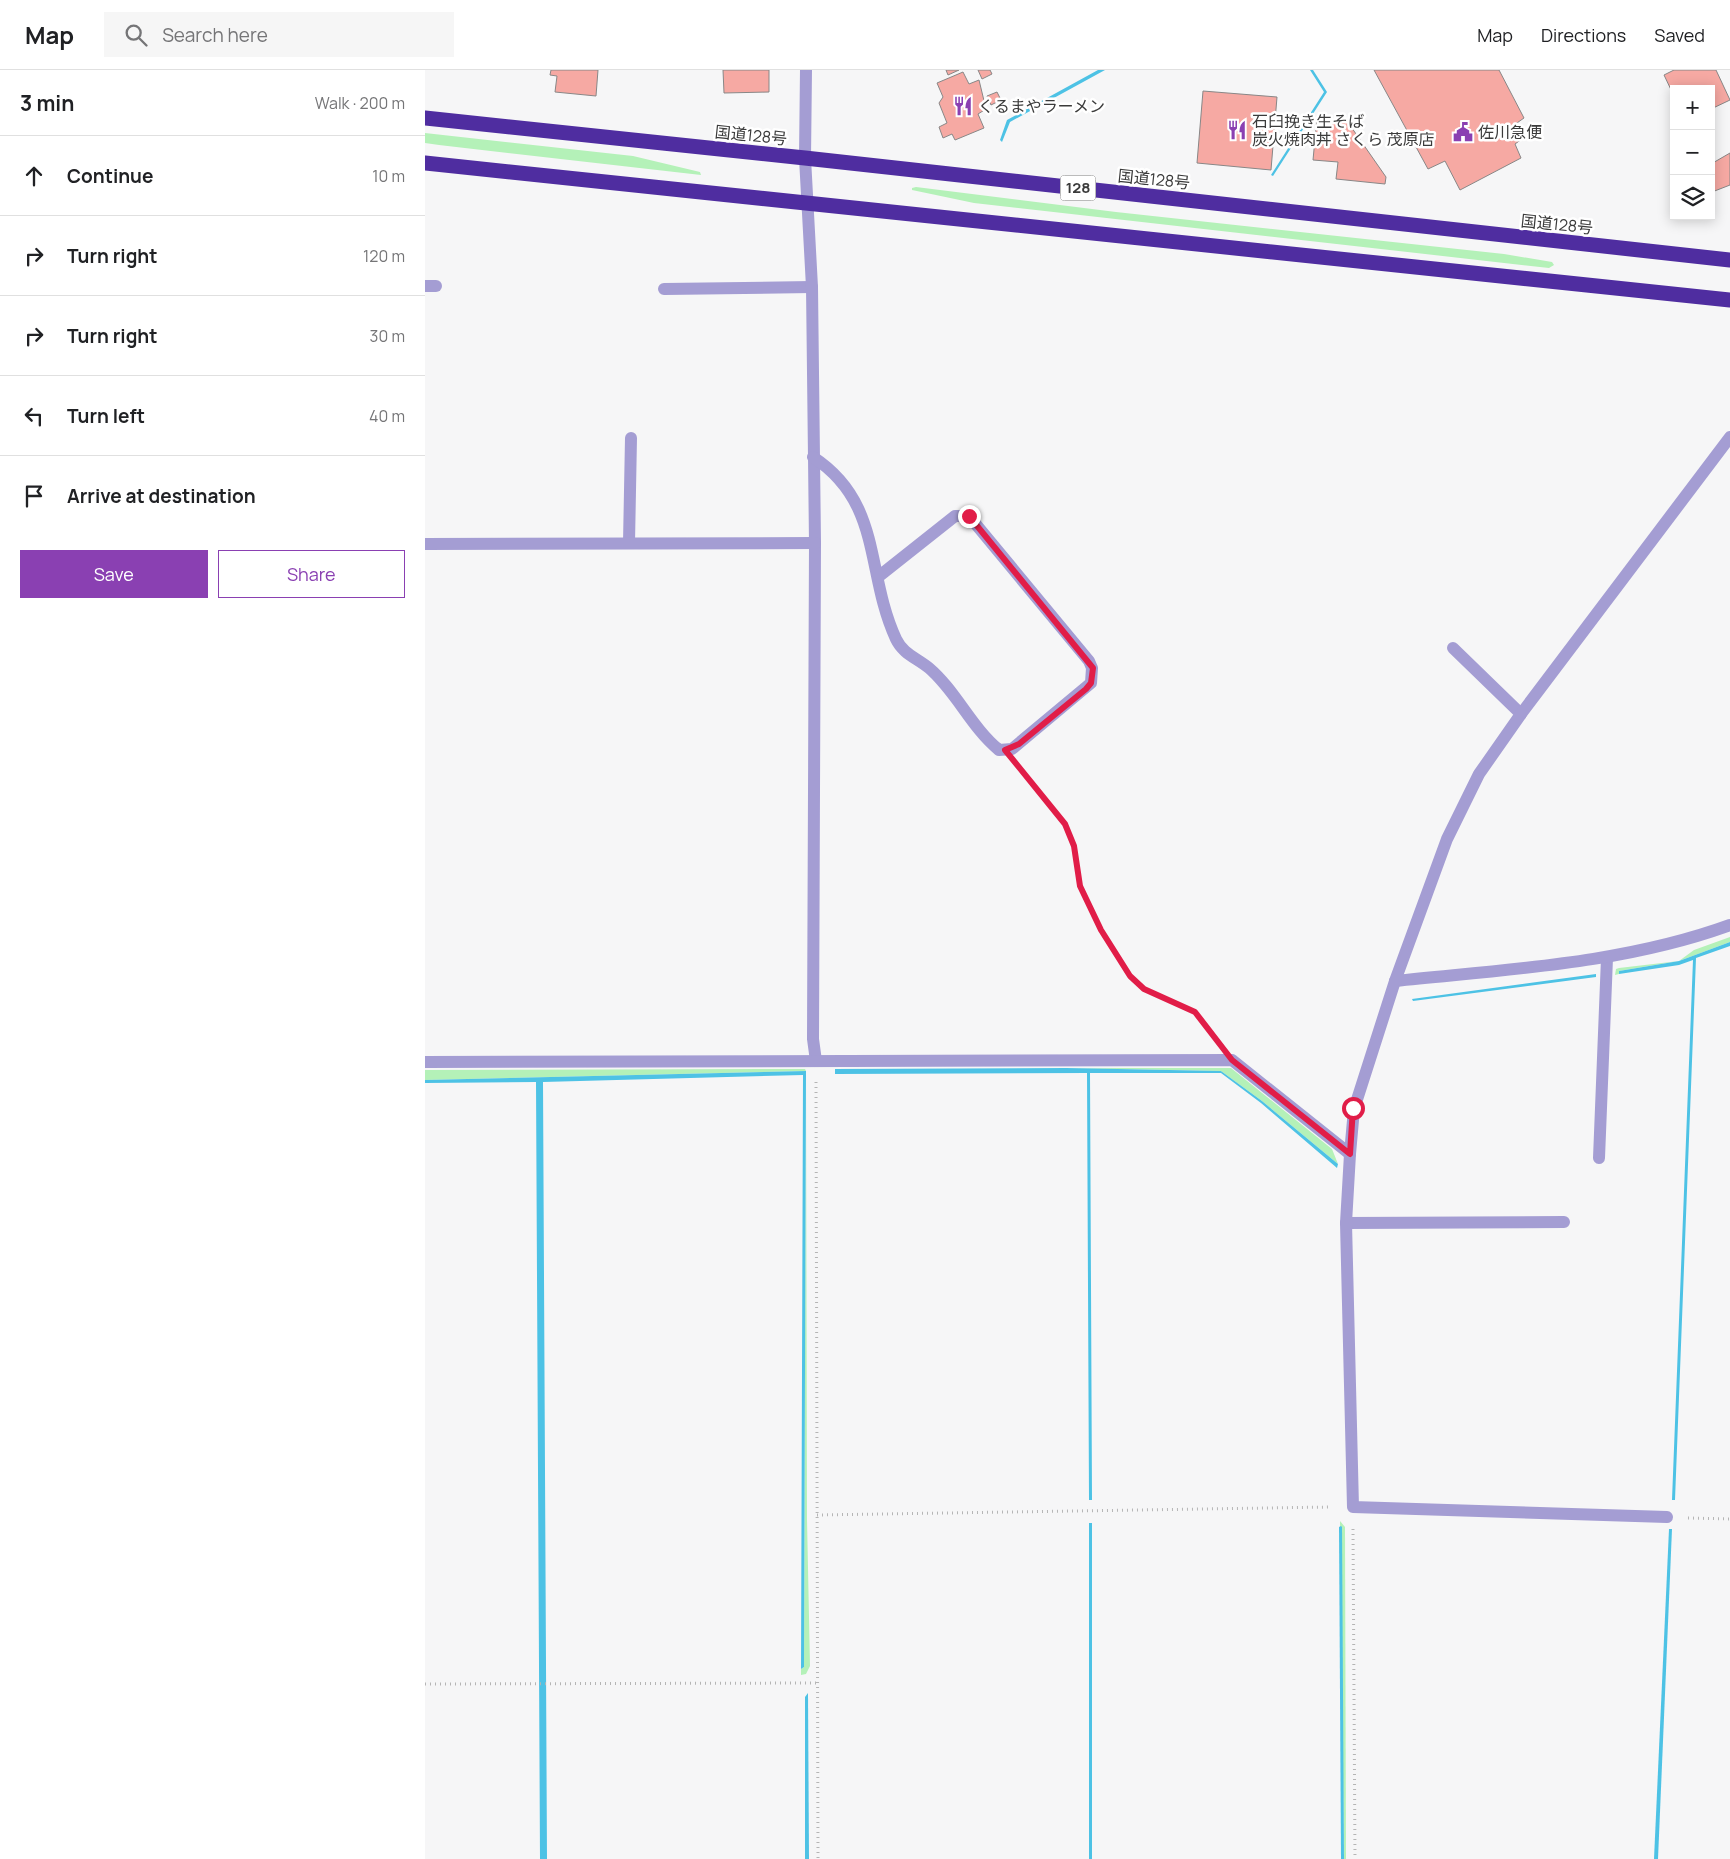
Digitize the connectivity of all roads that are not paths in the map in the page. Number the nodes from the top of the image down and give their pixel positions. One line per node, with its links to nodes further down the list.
1 (806, 70): 3 (street)
2 (425, 118): 3 (highway, 国道128号 / 128)
3 (805, 158): 5 (street); 6 (highway, 国道128号 / 128)
4 (425, 163): 5 (highway)
5 (809, 203): 8 (street); 9 (highway)
6 (1730, 260)
7 (664, 288): 8 (street)
8 (813, 288): 12 (street)
9 (1730, 300)
10 (1730, 437): 18 (street)
11 (631, 438): 13 (street)
12 (813, 456): 15 (street); 16 (street)
13 (629, 543): 14 (street); 15 (street)
14 (425, 544)
15 (815, 544): 22 (street)
16 (878, 577): 16 (street)
17 (1453, 648): 18 (street)
18 (1521, 714): 21 (street)
19 (1730, 925): 20 (street)
20 (1607, 958): 21 (street); 25 (street)
21 (1395, 981): 24 (street)
22 (816, 1061): 23 (street); 24 (street)
23 (425, 1062)
24 (1350, 1154): 27 (street)
25 (1599, 1158)
26 (1565, 1222): 27 (street)
27 (1346, 1223): 28 (street)
28 (1667, 1517)

